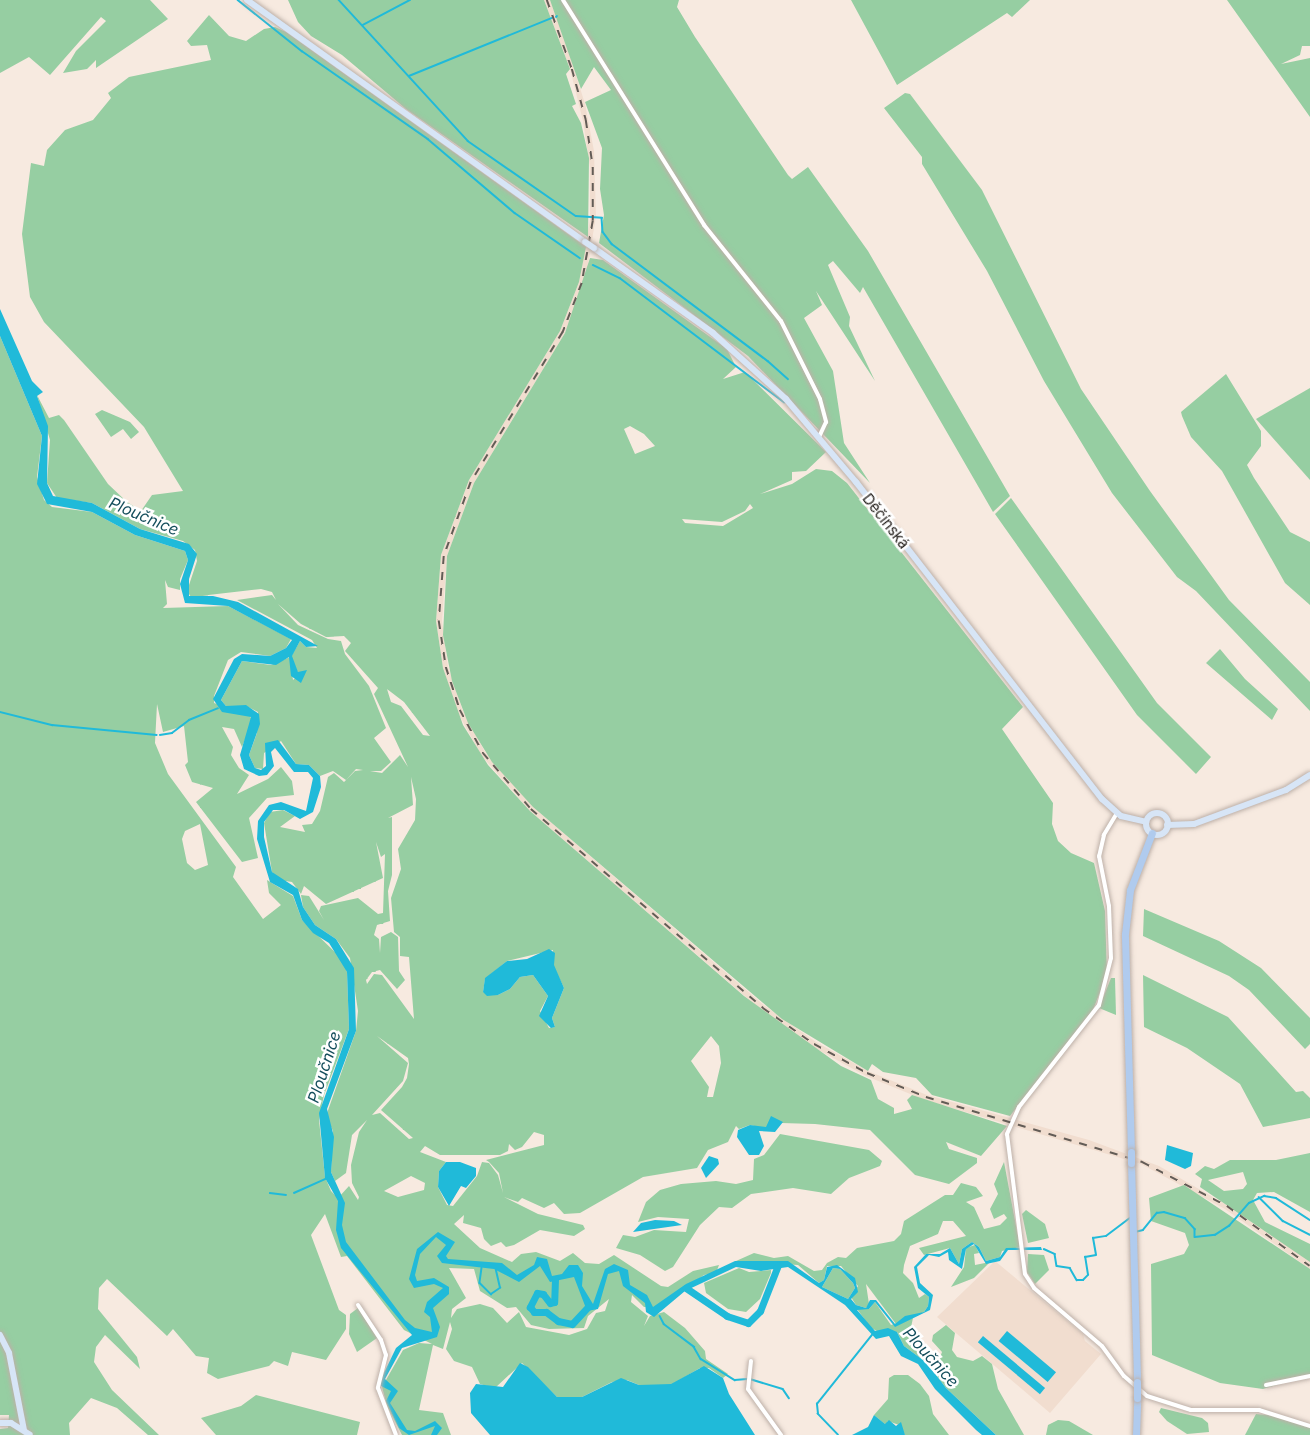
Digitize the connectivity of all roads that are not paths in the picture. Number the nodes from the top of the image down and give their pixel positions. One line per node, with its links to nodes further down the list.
1 (247, 0): 3 (main road, Děčínská, bridge)
2 (563, 0): 3 (street)
3 (819, 437): 5 (main road, Děčínská)
4 (1310, 775): 7 (main road)
5 (1117, 813): 6 (main road); 15 (street)
6 (1146, 822): 7 (main road); 8 (main road)
7 (1167, 825): 8 (main road)
8 (1152, 833): 20 (main road, bridge)
9 (358, 1305): 18 (street)
10 (0, 1335): 16 (main road)
11 (751, 1361): 19 (street)
12 (1310, 1376): 13 (street)
13 (1266, 1385)
14 (0, 1423): 16 (main road)
15 (1310, 1426)
16 (24, 1430): 17 (main road)
17 (30, 1435)
18 (396, 1435)
19 (781, 1435)
20 (1136, 1435)

